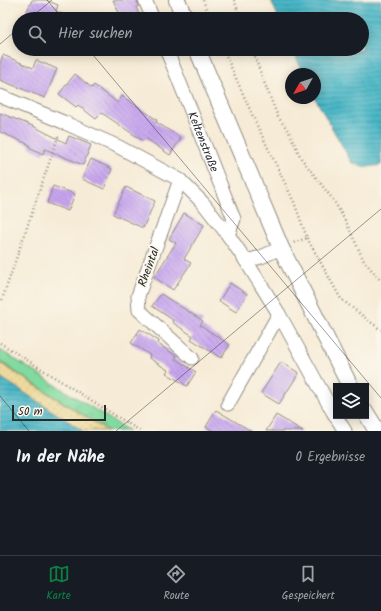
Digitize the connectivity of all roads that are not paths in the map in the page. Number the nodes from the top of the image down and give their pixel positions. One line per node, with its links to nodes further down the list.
1 (145, 0): 3 (street)
2 (177, 0): 4 (street)
3 (150, 12)
4 (182, 12)
5 (169, 56): 9 (street, Keltenstraße)
6 (200, 56): 10 (street)
7 (0, 96): 8 (street)
8 (180, 180): 9 (street); 13 (street, Rheintal)
9 (228, 235): 11 (street)
10 (280, 248): 11 (street); 14 (street)
11 (246, 261): 12 (street)
12 (279, 314): 15 (street); 17 (street)
13 (192, 358)
14 (348, 383)
15 (228, 404)
16 (369, 418): 18 (street)
17 (345, 431)
18 (377, 431)

